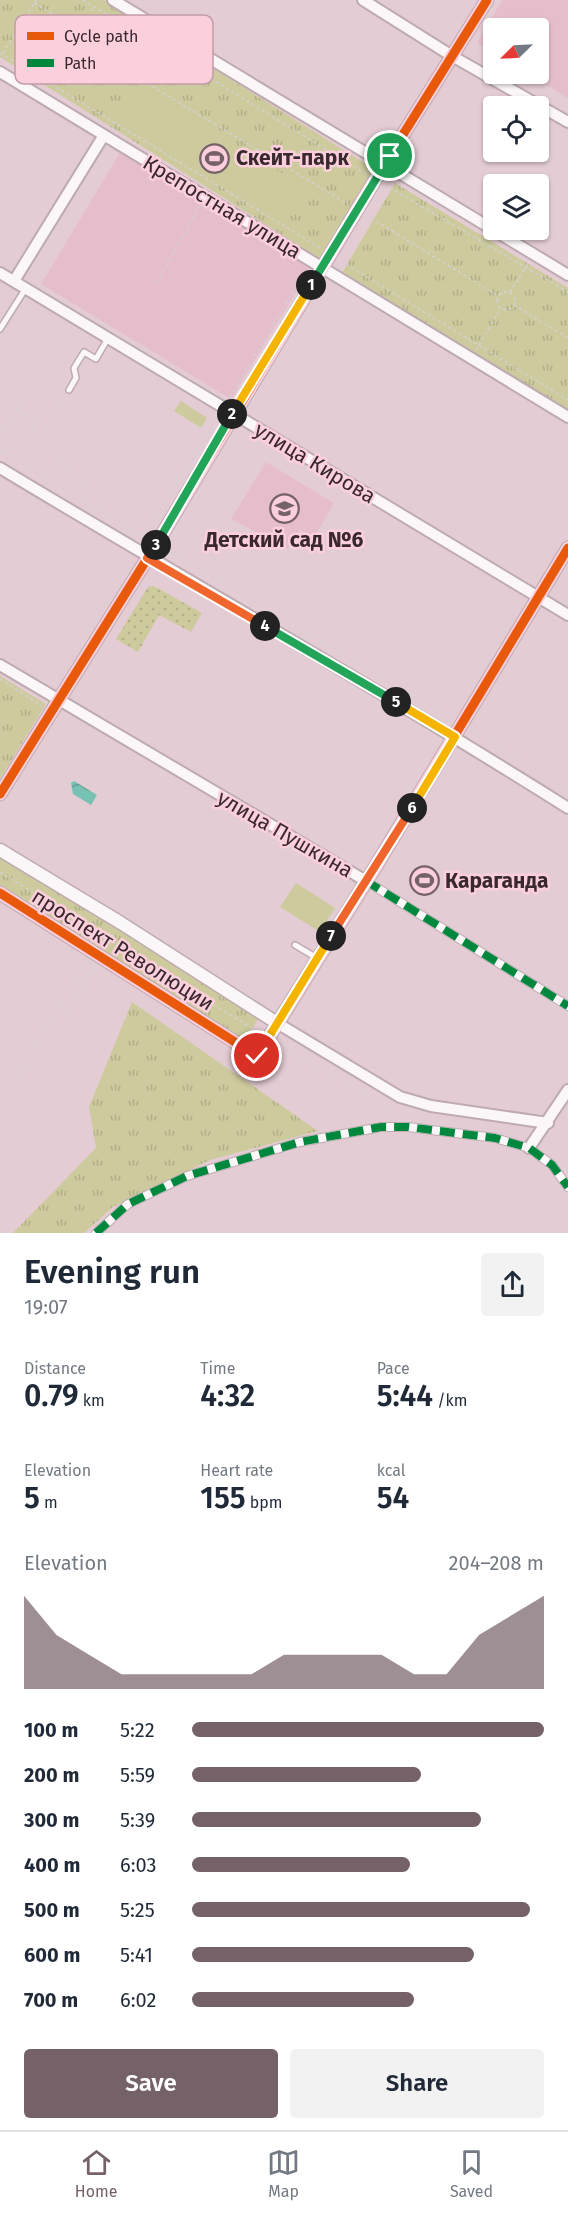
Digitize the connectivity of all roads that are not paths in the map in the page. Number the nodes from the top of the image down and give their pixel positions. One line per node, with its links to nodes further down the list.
1 (113, 0): 4 (street)
2 (363, 0): 5 (street)
3 (487, 0): 5 (street)
4 (138, 15)
5 (453, 57): 10 (street); 12 (street)
6 (213, 61): 12 (street)
7 (0, 72): 8 (street, Крепостная улица)
8 (15, 81)
9 (20, 84): 11 (street, Крепостная улица)
10 (568, 122)
11 (104, 135): 13 (street, Крепостная улица); 16 (street)
12 (384, 165): 13 (street); 15 (street)
13 (315, 267): 21 (street); 22 (street, Крепостная улица)
14 (0, 273): 16 (street, улица Кирова)
15 (568, 275)
16 (14, 281): 17 (street, улица Кирова)
17 (26, 288): 18 (lane); 19 (street, улица Кирова)
18 (0, 329)
19 (108, 338): 20 (lane); 21 (street, улица Кирова)
20 (69, 390)
21 (227, 413): 25 (street); 26 (street, улица Кирова)
22 (568, 417)
23 (0, 468): 25 (street)
24 (568, 548): 26 (street)
25 (147, 558): 29 (street); 30 (street)
26 (538, 597): 27 (street, улица Кирова); 30 (street)
27 (568, 615)
28 (0, 665): 29 (street, улица Пушкина)
29 (57, 700): 31 (street); 34 (street, улица Пушкина)
30 (455, 737): 32 (street); 34 (street)
31 (0, 794)
32 (568, 808)
33 (0, 850): 39 (street, проспект Революции)
34 (366, 881): 37 (street); 38 (street, улица Пушкина)
35 (0, 893): 39 (street, проспект Революции)
36 (295, 945): 37 (lane)
37 (317, 958): 39 (street)
38 (568, 1006)
39 (277, 1023): 41 (street, проспект Революции)
40 (568, 1090): 41 (street)
41 (548, 1124): 42 (street)
42 (529, 1148): 43 (street); 44 (street)
43 (568, 1187)
44 (96, 1233)

